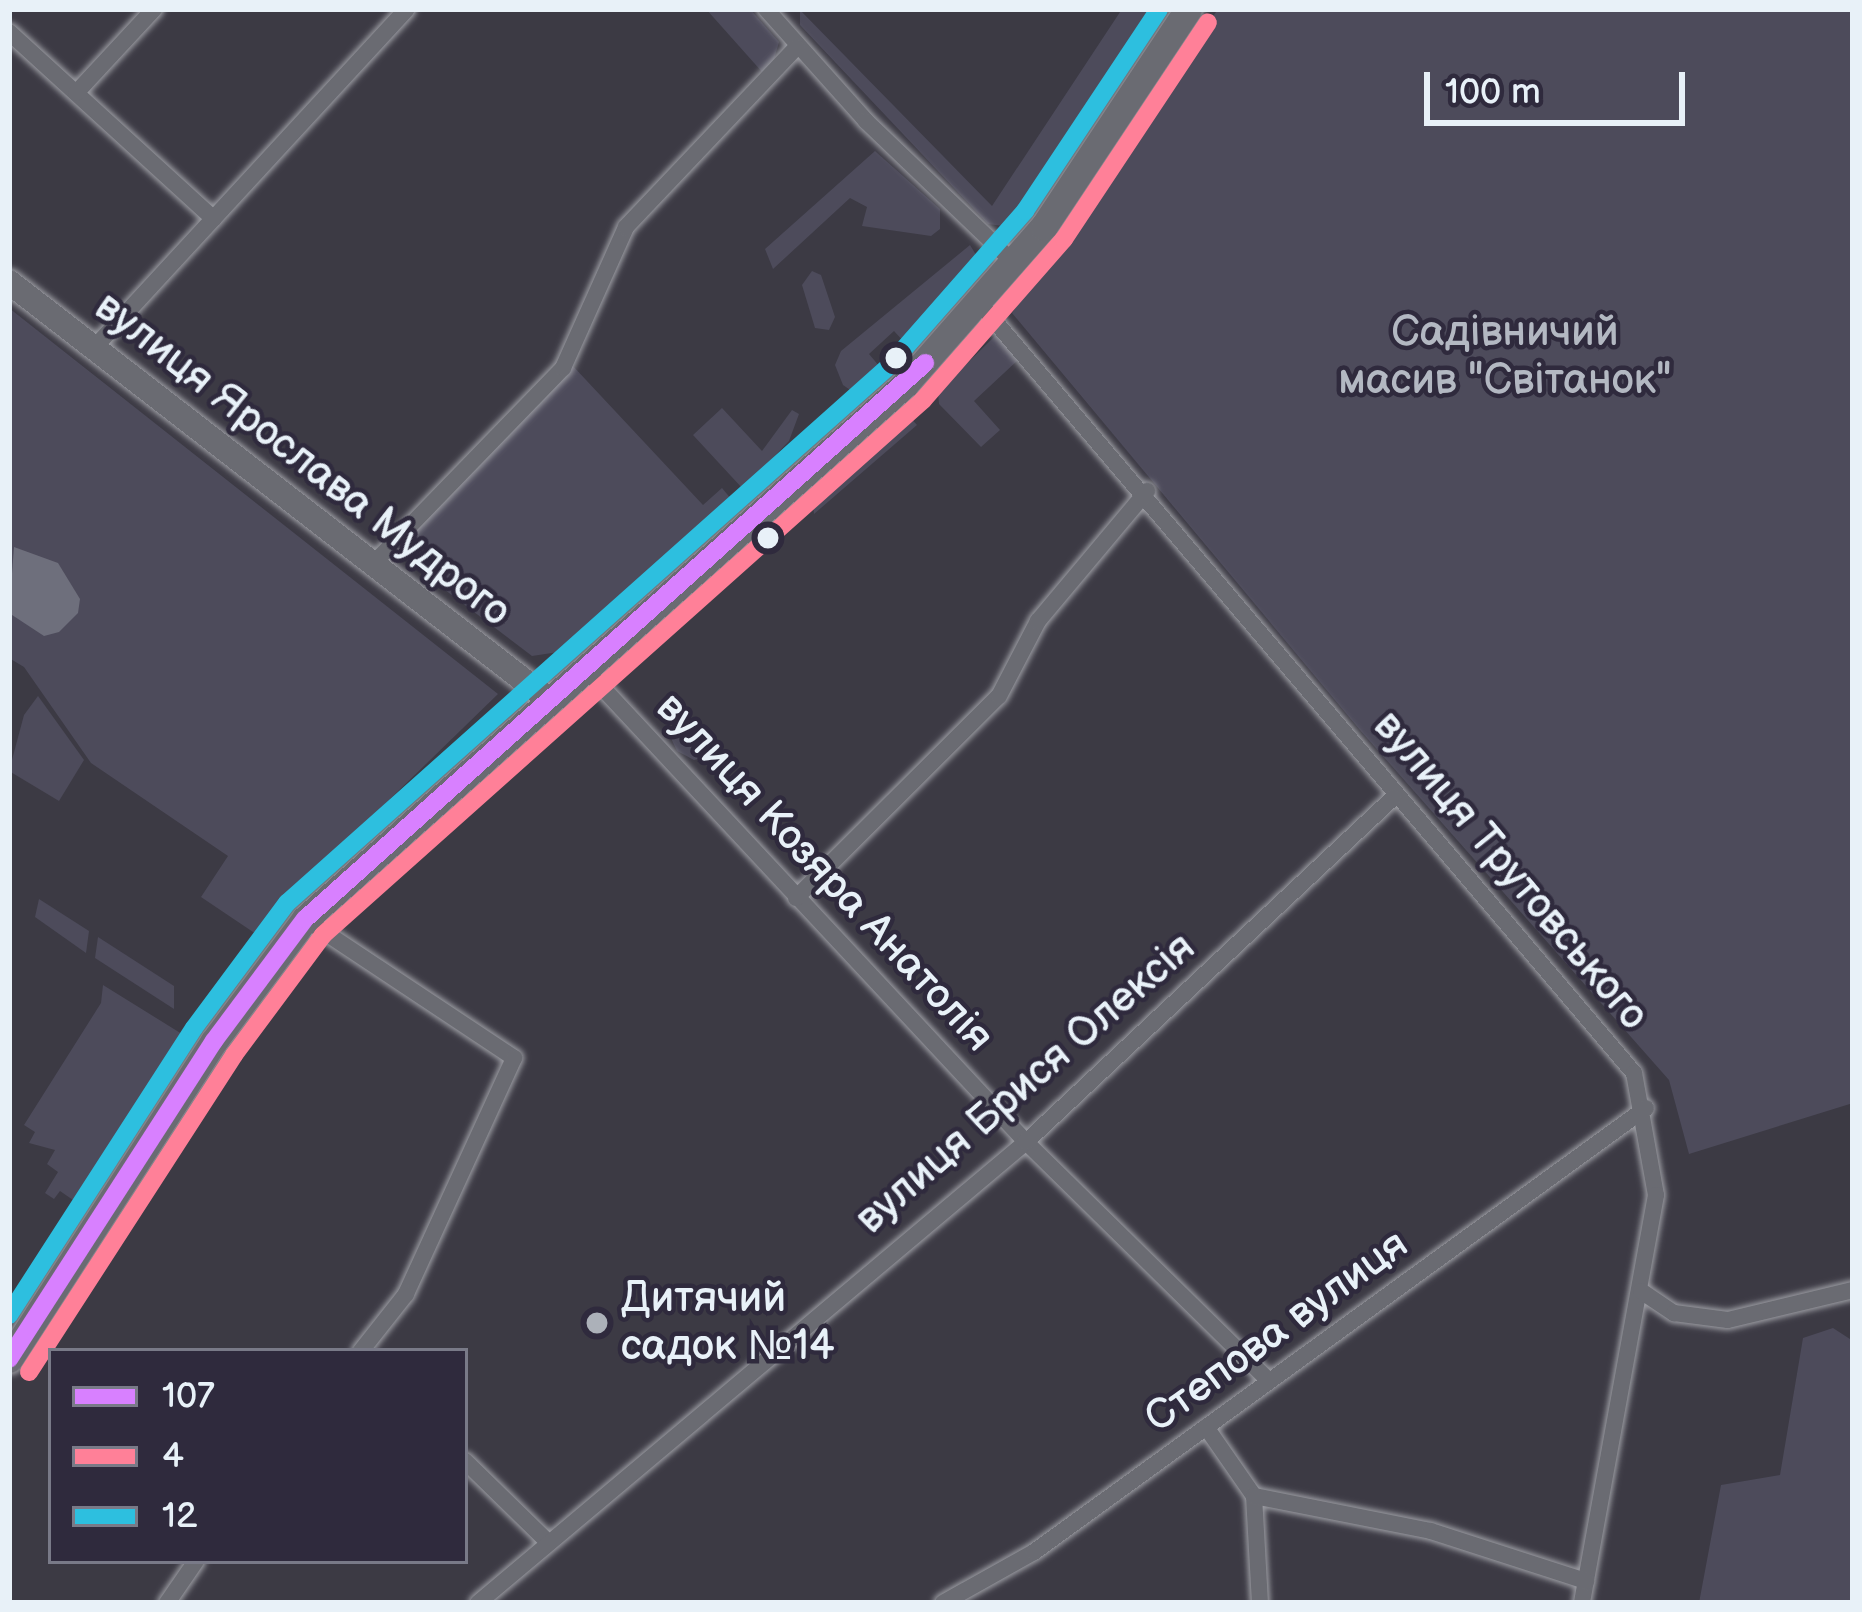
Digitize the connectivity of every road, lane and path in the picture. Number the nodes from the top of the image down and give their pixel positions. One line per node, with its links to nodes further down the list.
1 (154, 9): 7 (street)
2 (407, 9): 8 (street)
3 (766, 9): 6 (street)
4 (1188, 9): 9 (main road)
5 (9, 32): 7 (street)
6 (797, 47): 9 (street); 14 (street)
7 (76, 93): 8 (street)
8 (214, 219): 12 (street)
9 (1015, 264): 11 (main road)
10 (9, 282): 12 (main road, вулиця Ярослава Мудрого)
11 (981, 305): 13 (street, вулиця Трутовського); 15 (main road)
12 (94, 348): 14 (main road, вулиця Ярослава Мудрого)
13 (1147, 491): 17 (street, вулиця Трутовського); 18 (street)
14 (373, 564): 16 (main road, вулиця Ярослава Мудрого)
15 (584, 668): 16 (main road); 18 (street, вулиця Козяра Анатолія)
16 (548, 699): 19 (main road)
17 (1394, 797): 20 (street, вулиця Трутовського); 21 (street, вулиця Брися Олексія)
18 (796, 898): 21 (street, вулиця Козяра Анатолія)
19 (305, 919): 24 (street); 25 (main road)
20 (1646, 1108): 23 (street, вулиця Трутовського); 26 (street, Степова вулиця)
21 (1026, 1142): 26 (street, вулиця Козяра Анатолія); 30 (street, вулиця Брися Олексія)
22 (1853, 1290): 23 (street)
23 (1642, 1291): 32 (street, вулиця Трутовського)
24 (363, 1348)
25 (9, 1359)
26 (1268, 1380): 27 (street, Степова вулиця)
27 (1206, 1427): 29 (street); 35 (street, Степова вулиця)
28 (468, 1464): 30 (street)
29 (1254, 1496): 32 (street); 36 (street)
30 (549, 1543): 34 (street, вулиця Брися Олексія)
31 (194, 1564): 33 (street)
32 (1586, 1581): 37 (street, вулиця Трутовського)
33 (167, 1603)
34 (478, 1603)
35 (943, 1603)
36 (1260, 1603)
37 (1582, 1603)

